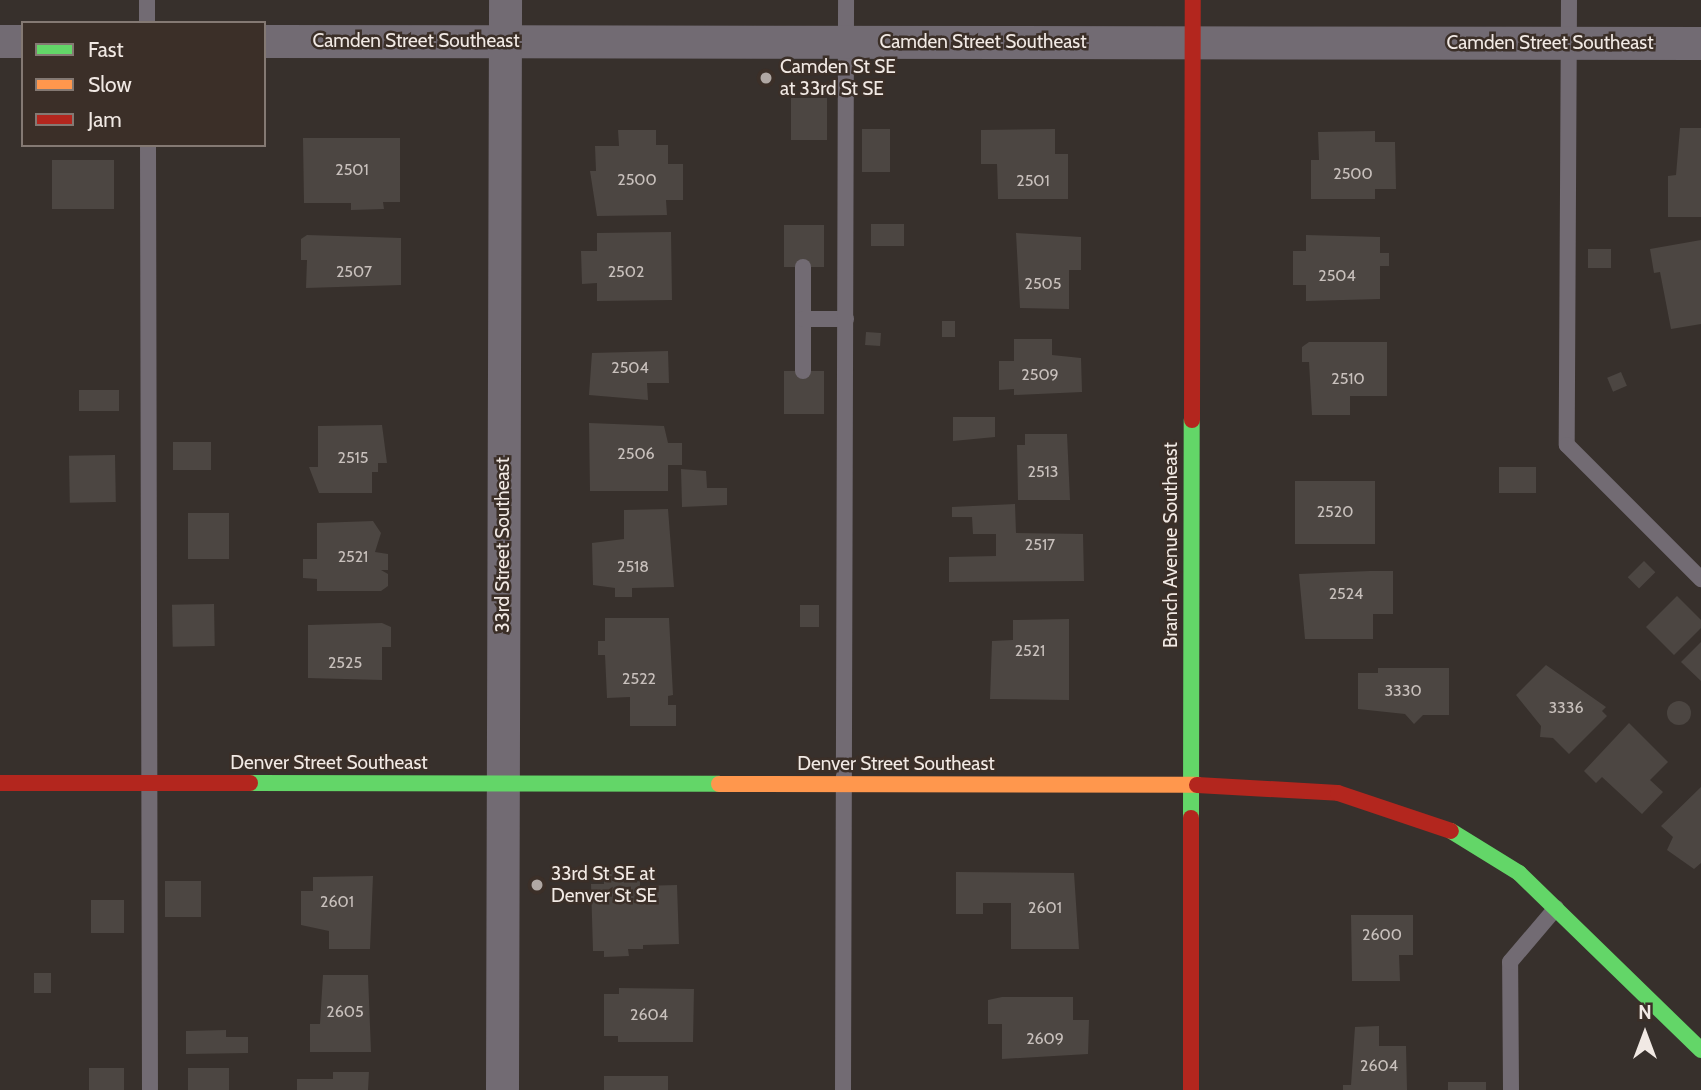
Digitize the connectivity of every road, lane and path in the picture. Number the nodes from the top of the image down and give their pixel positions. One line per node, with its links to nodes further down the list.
1 (147, 0): 6 (lane)
2 (505, 0): 10 (street, 33rd Street Southeast)
3 (846, 0): 11 (lane)
4 (1193, 0): 12 (main road, Branch Avenue Southeast)
5 (1569, 0): 13 (lane)
6 (147, 21)
7 (0, 41): 8 (street)
8 (21, 41)
9 (266, 41): 10 (street, Camden Street Southeast)
10 (505, 41): 11 (street, Camden Street Southeast); 23 (street, 33rd Street Southeast)
11 (846, 41): 12 (street, Camden Street Southeast); 17 (lane)
12 (1193, 42): 13 (street, Camden Street Southeast); 25 (main road, Branch Avenue Southeast)
13 (1569, 43): 14 (street, Camden Street Southeast); 20 (lane)
14 (1701, 43)
15 (148, 147): 22 (lane)
16 (803, 267): 18 (lane)
17 (846, 319): 18 (lane); 24 (lane)
18 (803, 320): 19 (lane)
19 (803, 371)
20 (1701, 579)
21 (0, 783): 22 (main road, Denver Street Southeast)
22 (149, 783): 23 (main road, Denver Street Southeast); 28 (lane)
23 (503, 784): 24 (main road, Denver Street Southeast); 29 (street, 33rd Street Southeast)
24 (846, 785): 25 (main road, Denver Street Southeast); 30 (lane)
25 (1191, 785): 26 (main road, Denver Street Southeast); 31 (main road, Branch Avenue Southeast)
26 (1558, 906): 27 (main road, Denver Street Southeast); 32 (lane)
27 (1701, 1050)
28 (150, 1090)
29 (502, 1090)
30 (844, 1090)
31 (1191, 1090)
32 (1511, 1090)

